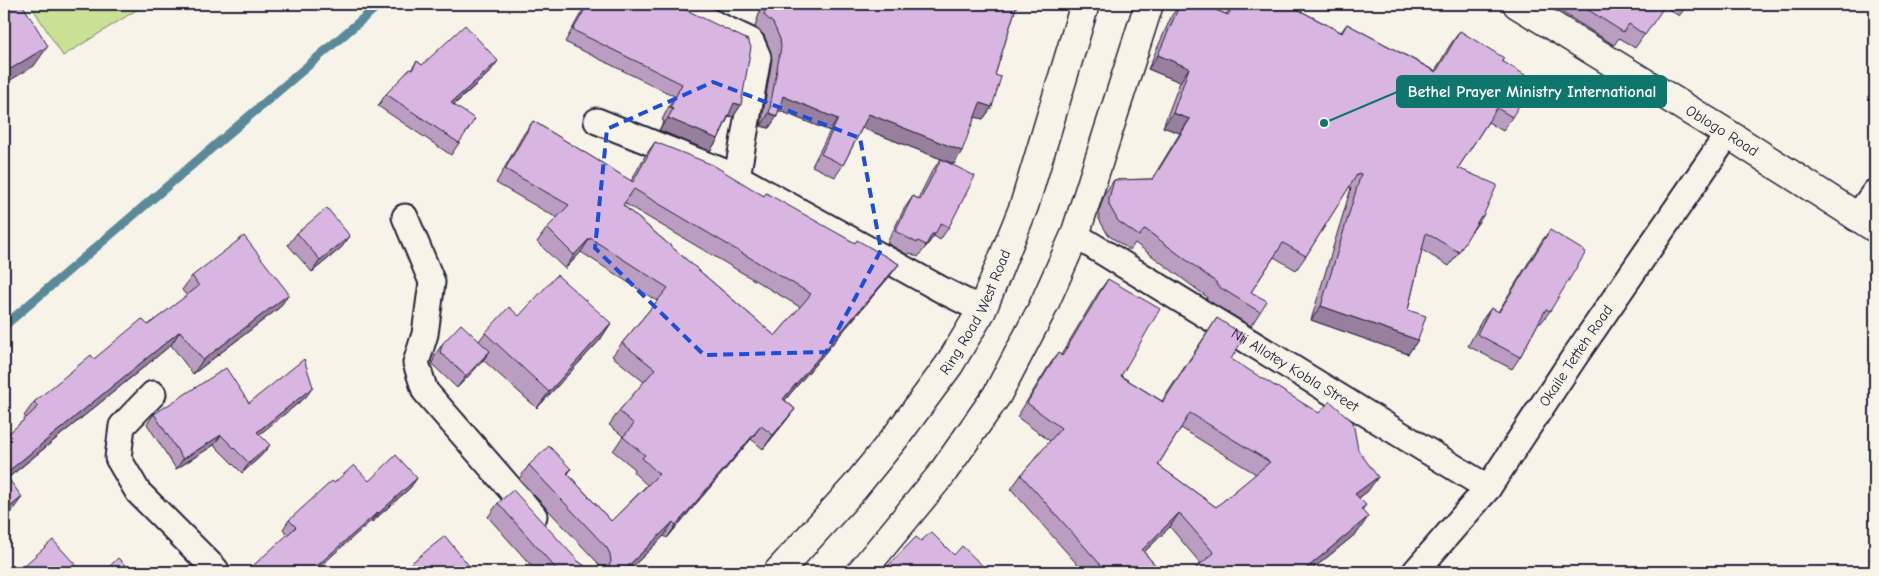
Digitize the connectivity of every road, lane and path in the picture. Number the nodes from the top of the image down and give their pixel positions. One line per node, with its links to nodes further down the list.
1 (672, 4): 7 (street)
2 (1085, 4): 12 (main road, Ring Road West Road)
3 (1148, 4): 11 (main road)
4 (1518, 4): 6 (main road, Oblogo Road)
5 (597, 121): 7 (street)
6 (1728, 134): 10 (main road, Oblogo Road); 14 (street, Okaile Tetteh Road)
7 (737, 177): 12 (street)
8 (1875, 192): 10 (street)
9 (405, 217): 15 (street)
10 (1866, 223)
11 (1075, 236): 14 (street, Nii Allotey Kobla Street); 18 (main road)
12 (982, 310): 17 (main road, Ring Road West Road)
13 (153, 394): 16 (street)
14 (1488, 488): 19 (street, Okaile Tetteh Road)
15 (546, 529)
16 (217, 572)
17 (778, 572)
18 (861, 572)
19 (1415, 572)

